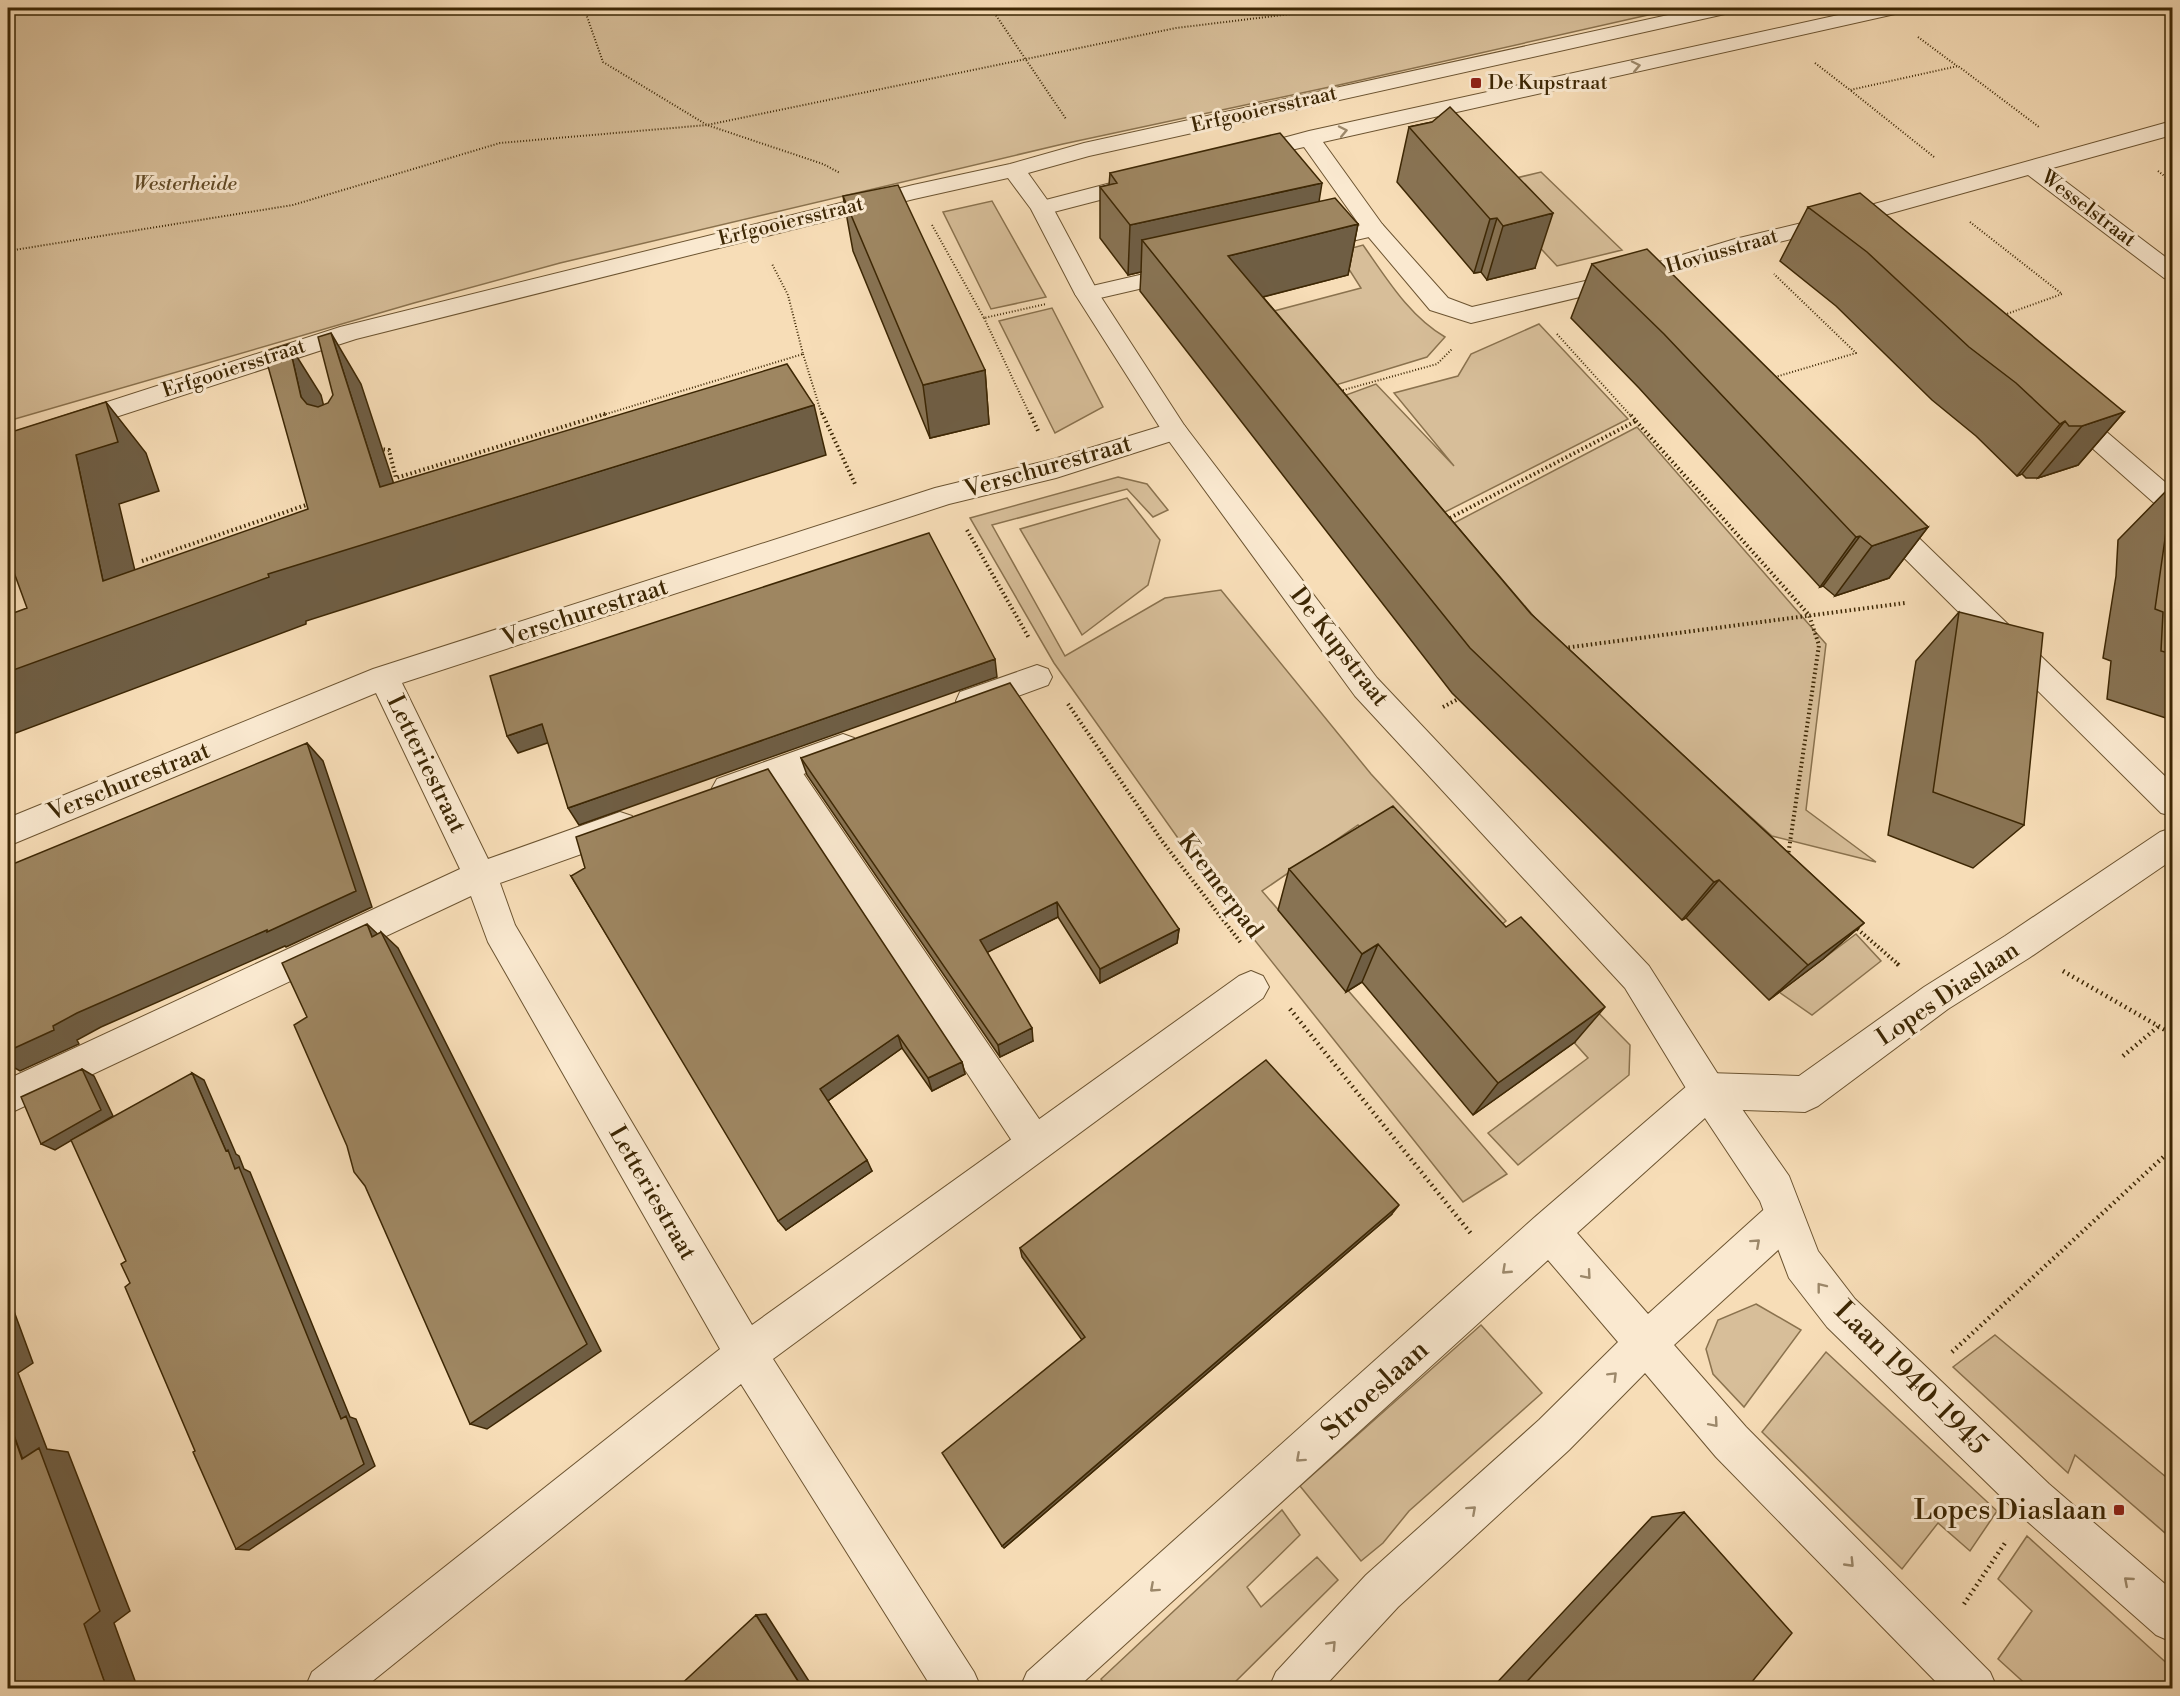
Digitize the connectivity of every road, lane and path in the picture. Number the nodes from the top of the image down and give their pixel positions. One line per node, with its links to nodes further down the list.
1 (584, 8): 8 (path)
2 (991, 8): 6 (path)
3 (1340, 8): 6 (path)
4 (1725, 8): 12 (street, Erfgooiersstraat)
5 (1888, 9): 7 (path); 10 (street, Erfgooiersstraat, one-way to 5)
6 (1028, 59): 8 (path); 12 (path)
7 (1958, 66): 13 (path); 17 (path)
8 (706, 125): 20 (path); 28 (path)
9 (2172, 128): 13 (street, Hoviusstraat)
10 (1309, 138): 11 (street, Erfgooiersstraat); 23 (street)
11 (1274, 147)
12 (1084, 150): 15 (street, Erfgooiersstraat)
13 (2076, 154): 14 (street, Hoviusstraat)
14 (2032, 167): 17 (street, Hoviusstraat); 30 (street, Wesselstraat)
15 (1014, 170): 18 (street, Erfgooiersstraat); 21 (street, De Kupstraat)
16 (1158, 177): 21 (street)
17 (1969, 184): 19 (street, Hoviusstraat)
18 (913, 192): 20 (street, Erfgooiersstraat); 37 (path)
19 (1935, 194): 22 (street, Hoviusstraat); 36 (path)
20 (877, 201): 24 (street, Erfgooiersstraat)
21 (1042, 208): 32 (street, De Kupstraat)
22 (1837, 221): 25 (street); 26 (street, Hoviusstraat)
23 (1374, 229): 27 (lane); 35 (street)
24 (756, 231): 38 (path); 44 (street, Erfgooiersstraat)
25 (1863, 242)
26 (1743, 244): 31 (street, Hoviusstraat); 39 (path)
27 (1294, 247)
28 (8, 251)
29 (1202, 268): 32 (lane)
30 (2172, 273)
31 (1634, 277): 33 (street); 34 (street, Hoviusstraat)
32 (1087, 294): 37 (path); 43 (street, De Kupstraat)
33 (1658, 300)
34 (1528, 302): 35 (street, Hoviusstraat); 42 (path)
35 (1471, 315): 41 (path)
36 (2000, 316)
37 (984, 318): 46 (path)
38 (803, 354): 47 (path); 53 (path)
39 (1768, 380)
40 (2048, 396): 51 (street)
41 (1342, 400)
42 (1636, 421): 54 (path); 57 (path)
43 (1175, 431): 46 (street, Verschurestraat); 65 (street, De Kupstraat)
44 (8, 443)
45 (369, 448): 47 (path)
46 (1056, 468): 49 (street, Verschurestraat)
47 (396, 478): 48 (path)
48 (385, 481)
49 (945, 495): 53 (street, Verschurestraat); 58 (path)
50 (1857, 495): 56 (street)
51 (2172, 503)
52 (310, 504): 55 (path)
53 (873, 520): 60 (street, Verschurestraat)
54 (1440, 523)
55 (142, 561)
56 (1960, 596): 57 (path); 69 (street)
57 (1809, 615): 59 (path); 73 (path)
58 (1032, 645)
59 (1561, 648)
60 (384, 677): 71 (street, Verschurestraat); 74 (street, Letteriestraat)
61 (1037, 677): 64 (street)
62 (1466, 695): 65 (path)
63 (1066, 702): 76 (path, Kremerpad)
64 (949, 709)
65 (1404, 728): 84 (street, De Kupstraat)
66 (871, 737): 67 (street)
67 (783, 769): 68 (street); 86 (lane)
68 (704, 796)
69 (2172, 803)
70 (648, 816): 74 (street)
71 (8, 832)
72 (2172, 842): 77 (street, Lopes Diaslaan)
73 (1786, 865)
74 (480, 876): 85 (street); 92 (street, Letteriestraat)
75 (1848, 920): 79 (path)
76 (1242, 945)
77 (2017, 947): 79 (street, Lopes Diaslaan); 81 (path)
78 (1251, 987): 86 (street)
79 (1936, 998): 84 (street, Lopes Diaslaan)
80 (1287, 1005): 90 (path)
81 (2159, 1026): 82 (path); 83 (path)
82 (2172, 1034)
83 (2123, 1056)
84 (1708, 1091): 88 (street, Laan 1940-1945); 89 (street, Stroeslaan)
85 (8, 1097)
86 (1035, 1144): 92 (street)
87 (2172, 1149): 93 (path)
88 (1785, 1217): 91 (street, one-way to 88); 93 (street, Laan 1940-1945, one-way to 88)
89 (1549, 1231): 90 (street, Stroeslaan, one-way to 90); 91 (street, one-way to 91)
90 (1504, 1272): 99 (street, Stroeslaan, one-way to 99)
91 (1646, 1343): 96 (street, one-way to 96); 100 (street, one-way to 91)
92 (746, 1354): 97 (street); 98 (street, Letteriestraat)
93 (1916, 1386): 94 (street, Laan 1940-1945)
94 (2034, 1499): 95 (street, Laan 1940-1945, one-way to 94); 96 (path)
95 (2172, 1619)
96 (1934, 1650): 101 (street)
97 (328, 1689)
98 (958, 1689)
99 (1043, 1689)
100 (1292, 1689)
101 (1974, 1689)

